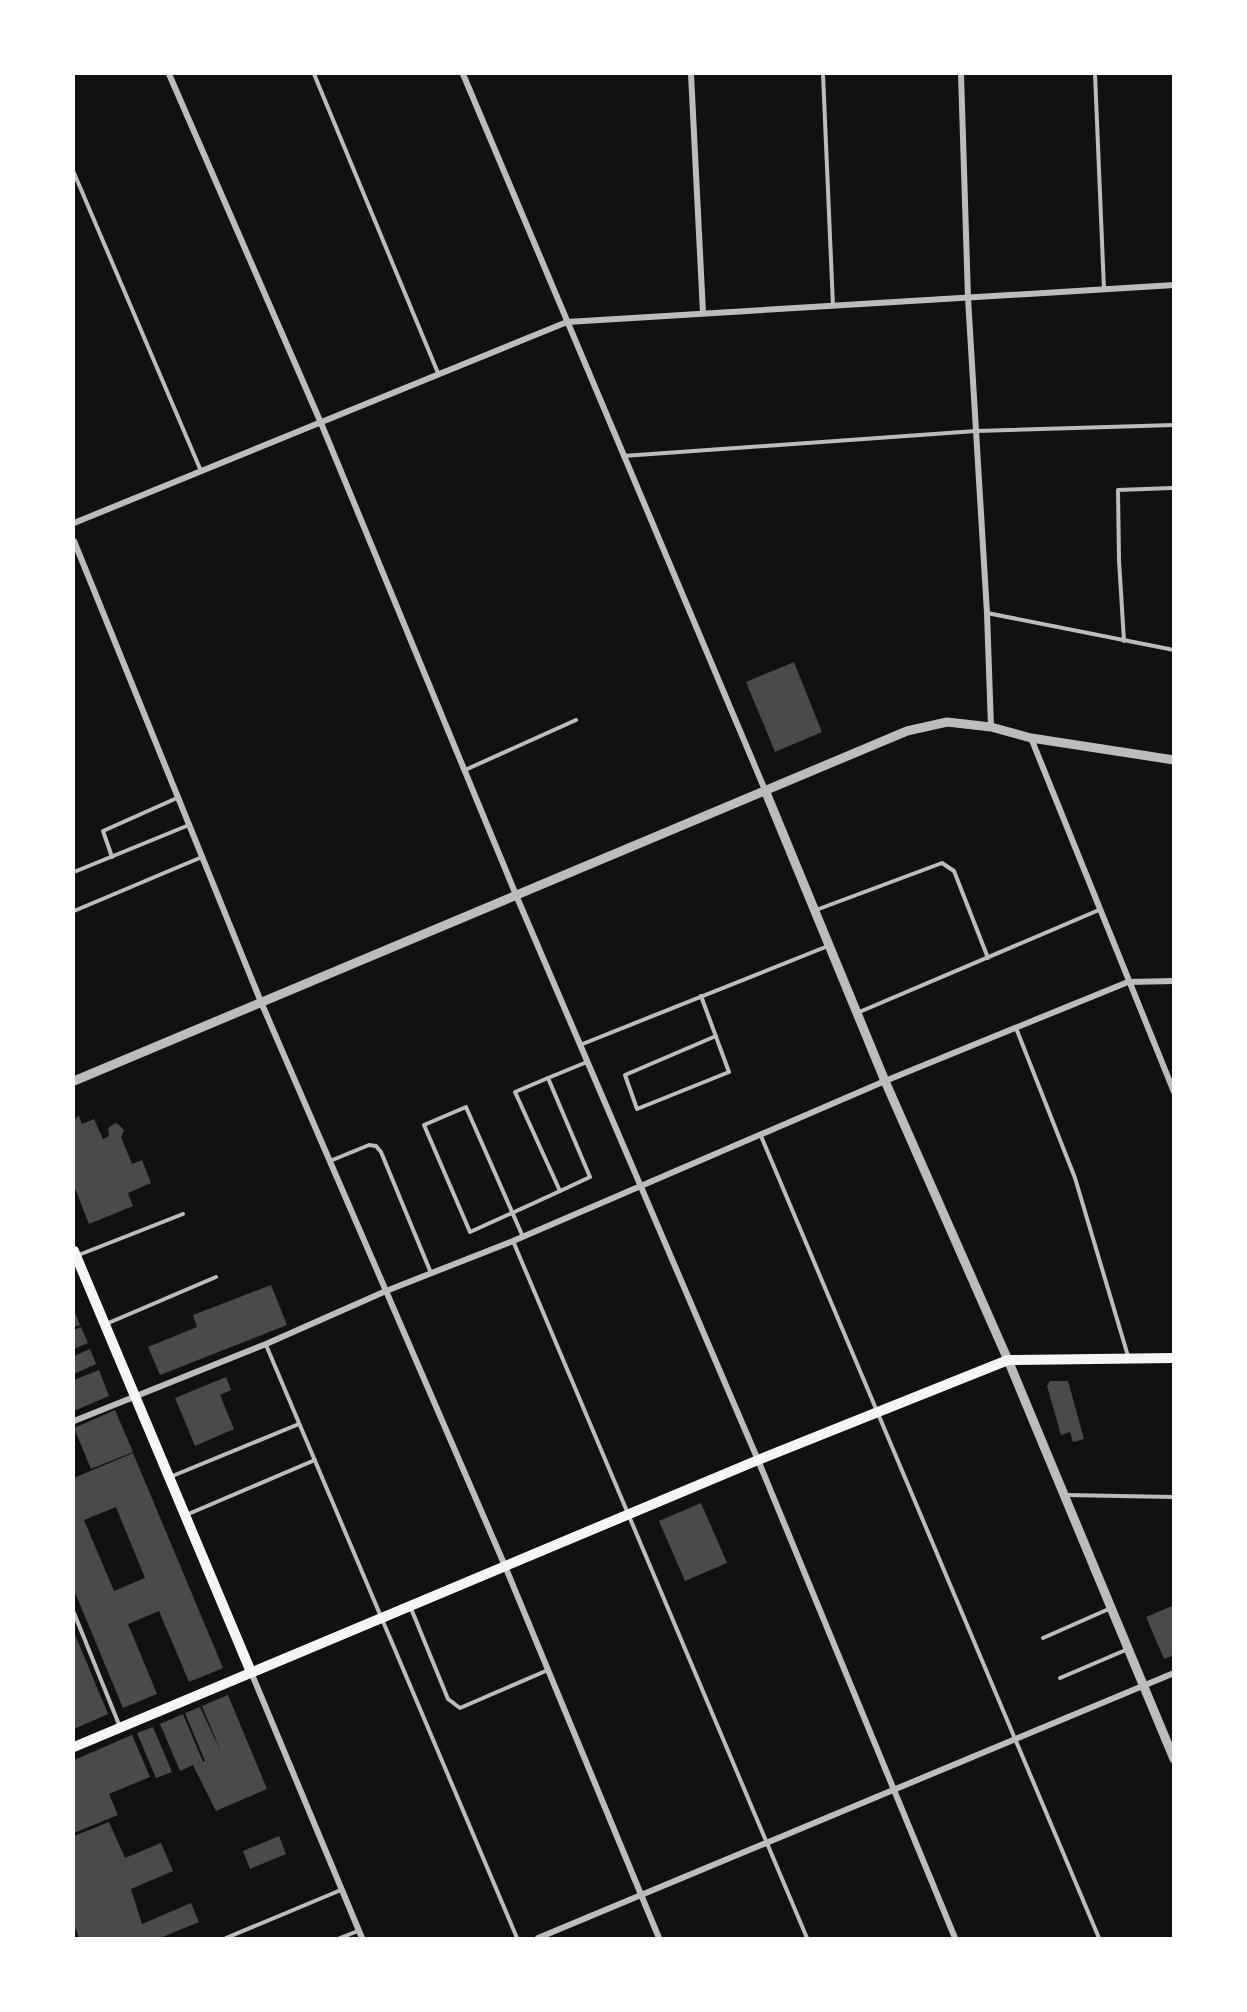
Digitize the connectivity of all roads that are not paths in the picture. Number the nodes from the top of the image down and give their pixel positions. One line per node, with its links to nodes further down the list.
1 (169, 74): 16 (street)
2 (314, 74): 15 (lane)
3 (463, 74): 14 (street)
4 (691, 74): 13 (street)
5 (823, 74): 12 (lane)
6 (961, 74): 11 (street)
7 (1095, 74): 10 (lane)
8 (74, 172): 20 (lane)
9 (1173, 285): 10 (street)
10 (1104, 290): 11 (street)
11 (968, 298): 12 (street); 18 (street)
12 (833, 306): 13 (street)
13 (703, 313): 14 (street)
14 (567, 322): 15 (street); 19 (street)
15 (438, 374): 16 (street)
16 (321, 423): 20 (street); 31 (street)
17 (1173, 425): 18 (lane)
18 (976, 431): 19 (lane); 24 (street)
19 (623, 456): 32 (street)
20 (201, 471): 22 (street)
21 (1172, 488): 25 (lane)
22 (74, 523)
23 (74, 541): 33 (street)
24 (987, 613): 25 (lane); 28 (street)
25 (1125, 640): 26 (lane)
26 (1173, 650)
27 (576, 720): 31 (lane)
28 (991, 727): 29 (street); 32 (street)
29 (1031, 738): 30 (street); 40 (street)
30 (1173, 760)
31 (464, 770): 38 (street)
32 (765, 790): 38 (street); 39 (street)
33 (177, 798): 34 (street); 35 (lane)
34 (189, 825): 35 (lane); 36 (street)
35 (112, 857): 37 (lane)
36 (202, 857): 41 (lane); 47 (street)
37 (74, 872)
38 (516, 895): 47 (street); 51 (street)
39 (815, 910): 42 (street); 43 (lane)
40 (1099, 910): 43 (lane); 45 (street)
41 (74, 911)
42 (829, 946): 46 (lane); 48 (street)
43 (988, 958): 48 (lane)
44 (1173, 981): 45 (street)
45 (1128, 982): 49 (street); 56 (street)
46 (702, 996): 50 (lane); 51 (lane)
47 (261, 1002): 54 (street); 58 (street)
48 (857, 1013): 55 (street)
49 (1016, 1028): 55 (street); 72 (lane)
50 (716, 1036): 50 (lane)
51 (580, 1045): 52 (street)
52 (587, 1062): 53 (lane); 59 (street)
53 (548, 1078): 60 (lane); 60 (lane)
54 (74, 1081)
55 (885, 1081): 57 (street); 73 (street)
56 (1173, 1092)
57 (761, 1136): 59 (street); 75 (lane)
58 (330, 1161): 66 (lane); 68 (street)
59 (640, 1186): 63 (street); 79 (street)
60 (560, 1191): 61 (lane)
61 (513, 1213): 61 (lane); 63 (lane)
62 (183, 1214): 65 (lane)
63 (523, 1237): 64 (street)
64 (513, 1241): 66 (street); 84 (lane)
65 (75, 1254): 69 (main road)
66 (431, 1273): 68 (street)
67 (216, 1277): 69 (lane)
68 (386, 1291): 70 (street); 85 (street)
69 (105, 1324): 74 (main road)
70 (266, 1344): 74 (street); 77 (lane)
71 (1173, 1358): 72 (main road)
72 (1129, 1359): 73 (main road)
73 (1008, 1360): 75 (main road); 81 (street)
74 (136, 1396): 76 (street); 80 (main road)
75 (878, 1411): 79 (main road); 98 (lane)
76 (74, 1421)
77 (299, 1424): 78 (lane); 80 (lane)
78 (315, 1460): 83 (lane); 89 (lane)
79 (758, 1460): 84 (main road); 101 (street)
80 (170, 1476): 83 (main road)
81 (1065, 1495): 82 (lane); 87 (street)
82 (1173, 1497)
83 (186, 1515): 93 (main road)
84 (629, 1515): 85 (main road); 102 (lane)
85 (506, 1566): 86 (main road); 92 (street)
86 (410, 1605): 89 (main road); 92 (lane)
87 (1111, 1608): 90 (lane); 91 (street)
88 (74, 1613): 97 (lane)
89 (381, 1617): 93 (main road); 109 (lane)
90 (1043, 1638)
91 (1128, 1649): 95 (lane); 96 (street)
92 (548, 1670): 104 (street)
93 (250, 1672): 97 (main road); 103 (street)
94 (1173, 1673): 96 (street)
95 (1060, 1678)
96 (1144, 1686): 98 (street); 100 (street)
97 (120, 1727): 99 (main road)
98 (1015, 1739): 101 (street); 114 (lane)
99 (74, 1747)
100 (1173, 1759)
101 (895, 1790): 102 (street); 113 (street)
102 (767, 1843): 104 (street); 112 (lane)
103 (341, 1890): 105 (street); 106 (lane)
104 (641, 1895): 110 (street); 111 (street)
105 (358, 1931): 107 (lane); 108 (street)
106 (226, 1938)
107 (340, 1938)
108 (362, 1938)
109 (517, 1938)
110 (538, 1938)
111 (659, 1938)
112 (807, 1938)
113 (955, 1938)
114 (1099, 1938)

